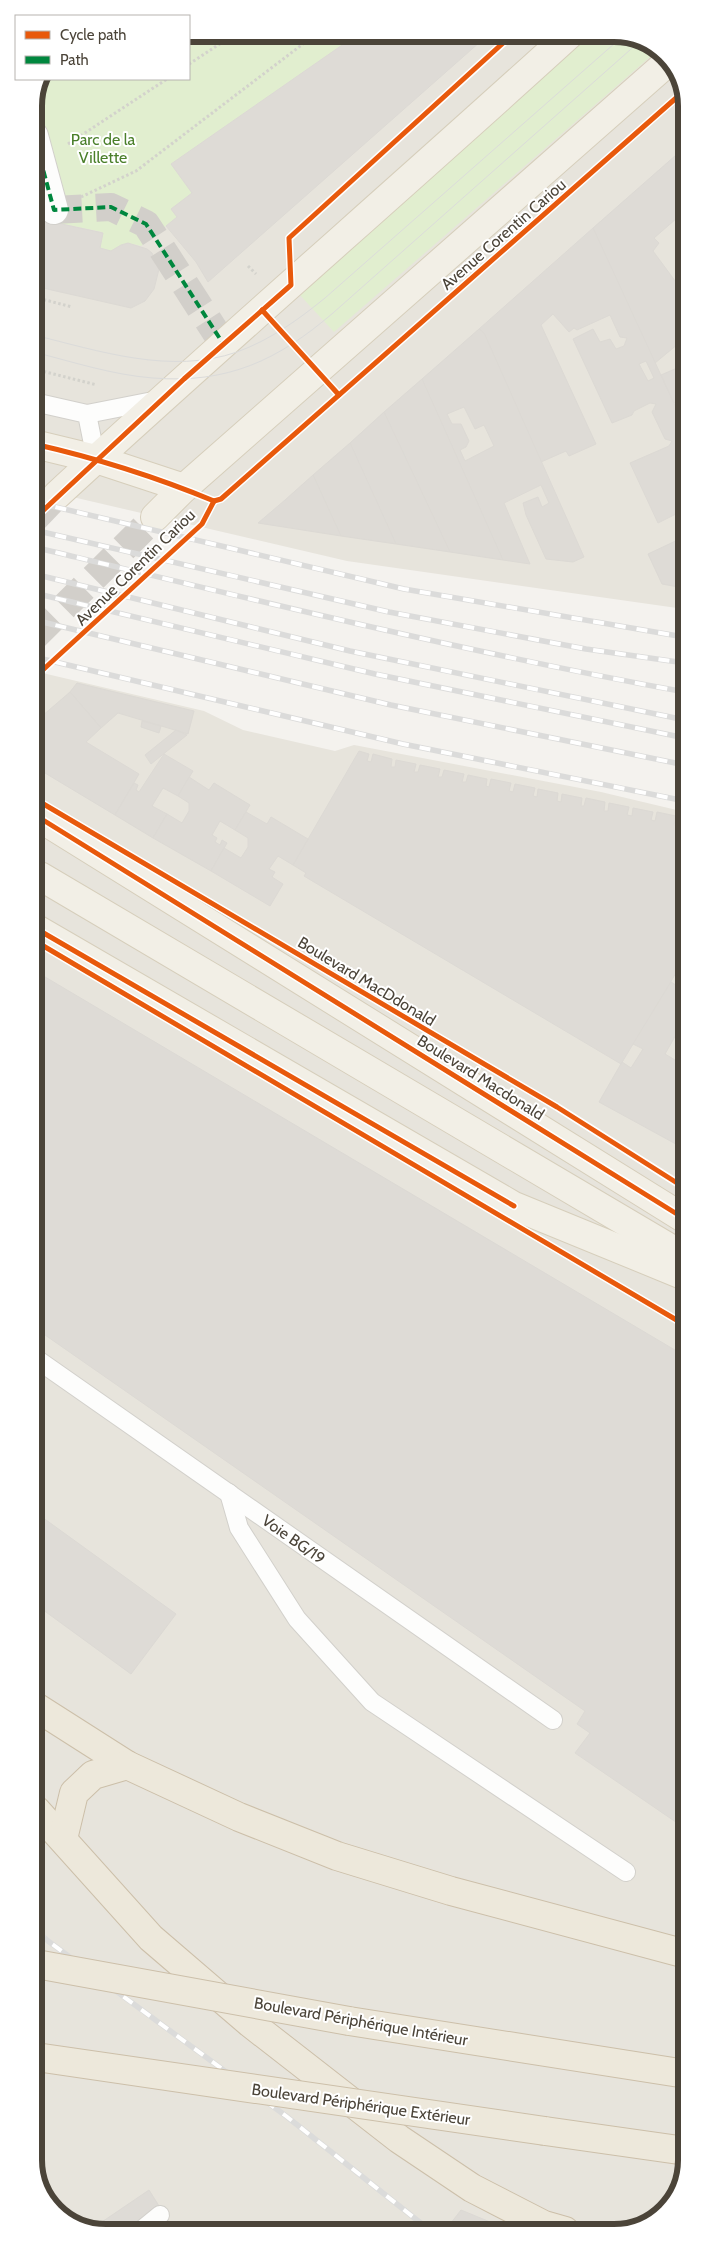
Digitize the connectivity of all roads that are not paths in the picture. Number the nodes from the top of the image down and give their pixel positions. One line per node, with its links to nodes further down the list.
1 (560, 43): 5 (main road)
2 (663, 66): 10 (main road, Avenue Corentin Cariou)
3 (43, 169): 4 (street)
4 (54, 210)
5 (161, 400): 7 (lane); 9 (main road)
6 (43, 404): 7 (lane)
7 (87, 414): 9 (lane)
8 (43, 446): 9 (main road)
9 (96, 459): 10 (main road); 11 (main road)
10 (184, 488): 12 (main road, Avenue Corentin Cariou)
11 (57, 495)
12 (155, 517)
13 (43, 820): 16 (main road, Boulevard Macdonald)
14 (43, 878): 17 (main road)
15 (43, 933): 18 (main road)
16 (678, 1215)
17 (678, 1253)
18 (678, 1273)
19 (43, 1364): 20 (lane, Voie BG/19)
20 (229, 1493): 22 (lane, Voie BG/19); 26 (lane)
21 (43, 1711): 23 (highway)
22 (553, 1720)
23 (127, 1765): 25 (highway); 27 (highway)
24 (43, 1818): 25 (highway)
25 (62, 1839): 34 (highway)
26 (626, 1872)
27 (678, 1952)
28 (43, 1965): 30 (highway, Boulevard Périphérique Intérieur, bridge)
29 (43, 2058): 31 (highway, Boulevard Périphérique Extérieur, bridge)
30 (678, 2073)
31 (678, 2150)
32 (160, 2215): 33 (lane)
33 (149, 2224)
34 (542, 2224)

